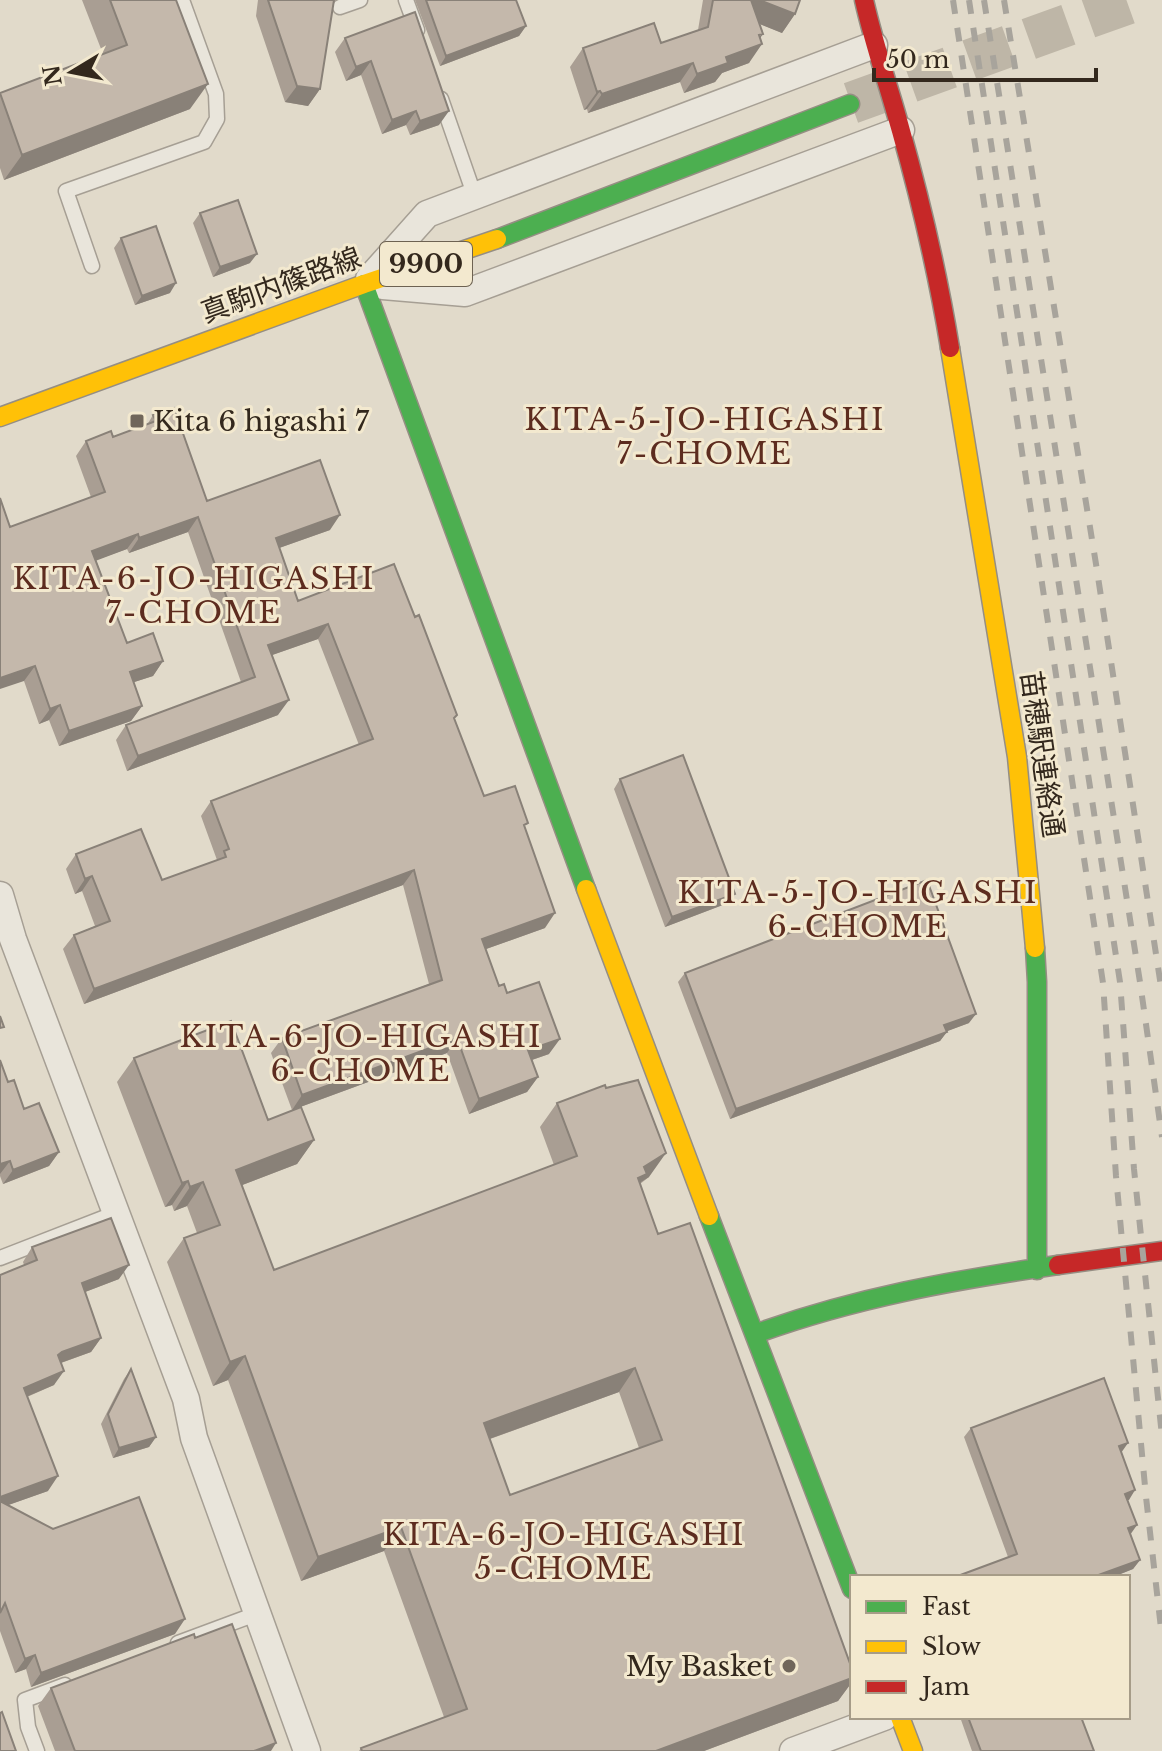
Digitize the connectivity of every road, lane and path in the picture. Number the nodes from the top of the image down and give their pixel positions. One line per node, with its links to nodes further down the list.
1 (182, 0): 12 (lane)
2 (360, 0): 5 (lane)
3 (406, 0): 6 (lane)
4 (864, 0): 7 (street)
5 (340, 7)
6 (421, 43)
7 (874, 45): 10 (street, 苗穂駅連絡通); 11 (street)
8 (436, 86): 11 (lane)
9 (850, 104): 13 (street, 真駒内篠路線 / 9900)
10 (901, 130): 13 (street); 20 (street, 苗穂駅連絡通)
11 (475, 197): 13 (street)
12 (92, 266)
13 (364, 284): 14 (street, 真駒内篠路線 / 9900); 21 (street)
14 (0, 417)
15 (0, 895): 16 (street)
16 (7, 941): 17 (street)
17 (116, 1213): 19 (lane); 23 (street)
18 (1162, 1251): 20 (street)
19 (0, 1258)
20 (1037, 1270): 21 (street)
21 (755, 1334): 22 (street)
22 (850, 1584)
23 (256, 1614): 24 (lane); 29 (street)
24 (169, 1646)
25 (83, 1678): 28 (lane)
26 (879, 1719): 30 (street)
27 (901, 1719): 31 (street)
28 (37, 1751)
29 (307, 1751)
30 (793, 1751)
31 (913, 1751)

